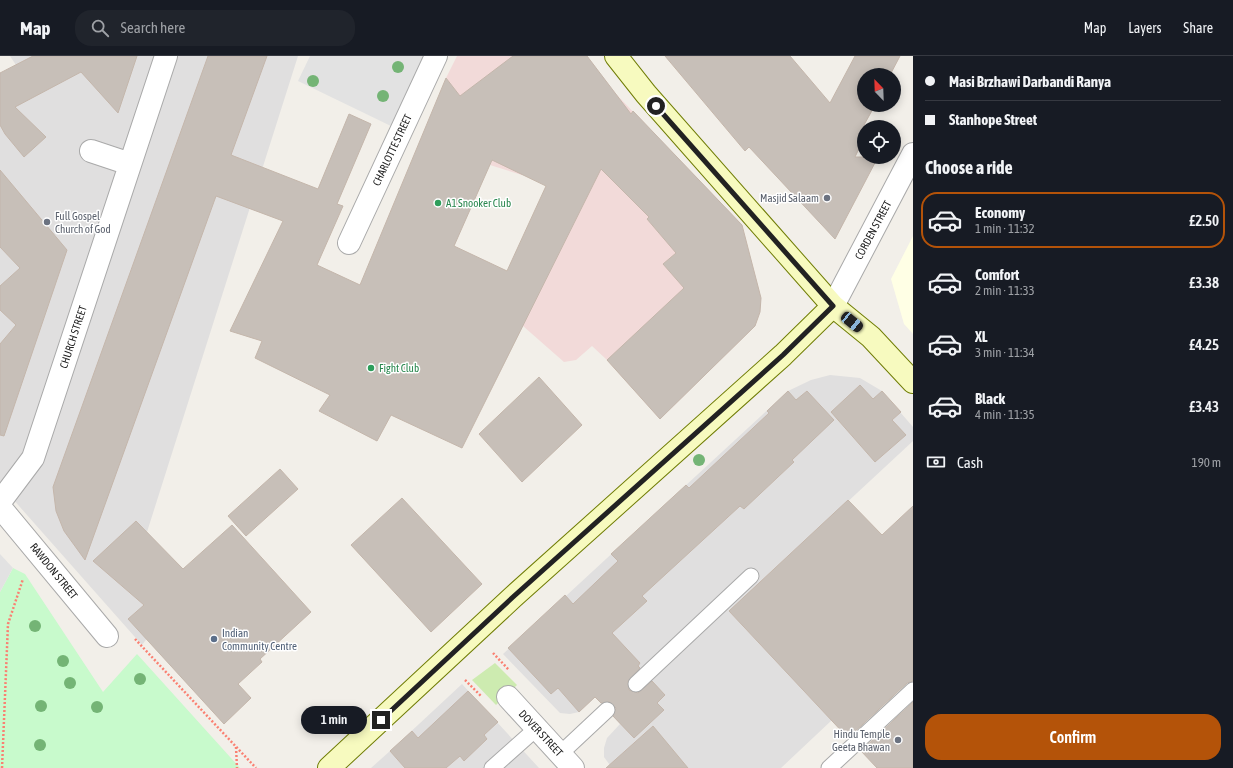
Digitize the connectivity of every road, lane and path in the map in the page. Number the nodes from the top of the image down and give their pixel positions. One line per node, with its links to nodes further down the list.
1 (166, 56): 6 (street, CHURCH STREET)
2 (436, 56): 7 (street, CHARLOTTE STREET)
3 (616, 56): 8 (street)
4 (91, 151): 6 (street)
5 (913, 154): 8 (street, CORDEN STREET)
6 (130, 164): 10 (street, CHURCH STREET)
7 (349, 243)
8 (833, 306): 9 (street); 25 (street)
9 (913, 382)
10 (0, 502)
11 (0, 507): 14 (street, RAWDON STREET)
12 (25, 574): 22 (path)
13 (751, 576): 15 (lane)
14 (107, 636): 20 (path)
15 (636, 684)
16 (913, 690): 27 (lane)
17 (508, 697): 19 (street, DOVER STREET)
18 (607, 710): 21 (lane)
19 (537, 728): 21 (street, DOVER STREET); 26 (lane)
20 (236, 747): 23 (path); 24 (path)
21 (567, 761)
22 (2, 768)
23 (237, 768)
24 (256, 768)
25 (329, 768)
26 (492, 768)
27 (829, 768)

